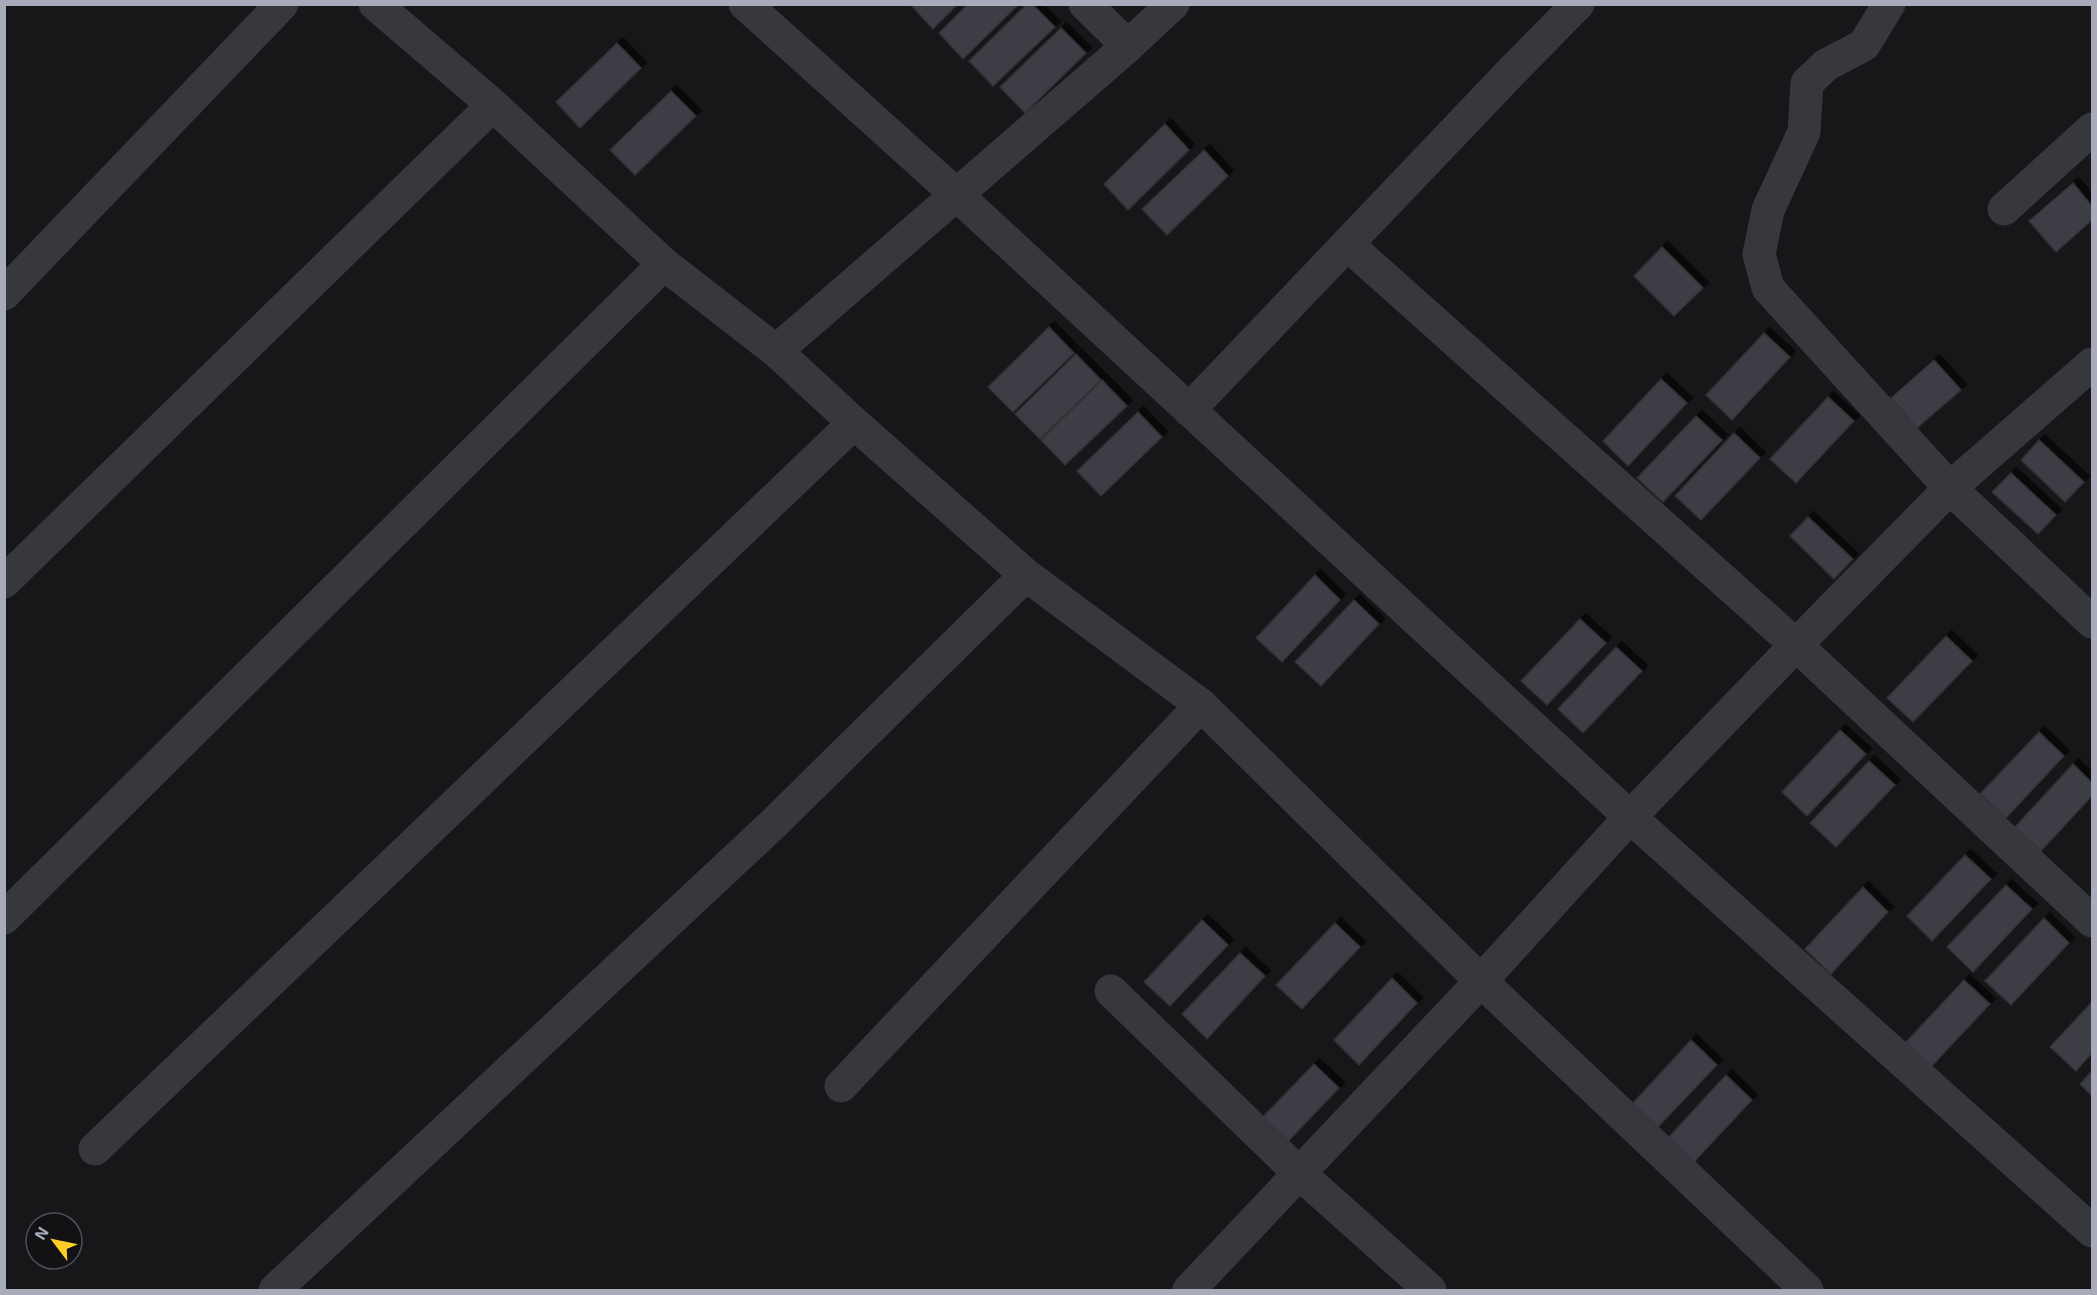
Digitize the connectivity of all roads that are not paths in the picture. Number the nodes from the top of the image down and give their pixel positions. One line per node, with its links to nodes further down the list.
1 (282, 4): 15 (street)
2 (375, 4): 9 (street)
3 (745, 4): 11 (street)
4 (1085, 4): 8 (street)
5 (1173, 4): 8 (street)
6 (1578, 4): 13 (street)
7 (1889, 4): 20 (street)
8 (1128, 46): 11 (street)
9 (493, 105): 14 (street); 22 (street)
10 (2092, 129): 12 (street)
11 (957, 195): 16 (street); 18 (street)
12 (2004, 209)
13 (1347, 244): 18 (street); 24 (street)
14 (664, 264): 16 (street); 27 (street)
15 (4, 294)
16 (776, 351): 19 (street)
17 (2092, 364): 20 (street)
18 (1189, 410): 26 (street)
19 (854, 423): 21 (street); 32 (street)
20 (1950, 488): 23 (street); 24 (street)
21 (1026, 575): 25 (street); 35 (street)
22 (4, 582)
23 (2092, 622)
24 (1796, 645): 26 (street); 28 (street)
25 (1201, 705): 29 (street); 31 (street)
26 (1630, 817): 29 (street); 34 (street)
27 (4, 918)
28 (2092, 921)
29 (1481, 981): 33 (street); 38 (street)
30 (1111, 991): 33 (street)
31 (841, 1086)
32 (95, 1149)
33 (1299, 1173): 36 (street); 37 (street)
34 (2092, 1231)
35 (275, 1290)
36 (1189, 1290)
37 (1430, 1290)
38 (1807, 1290)

